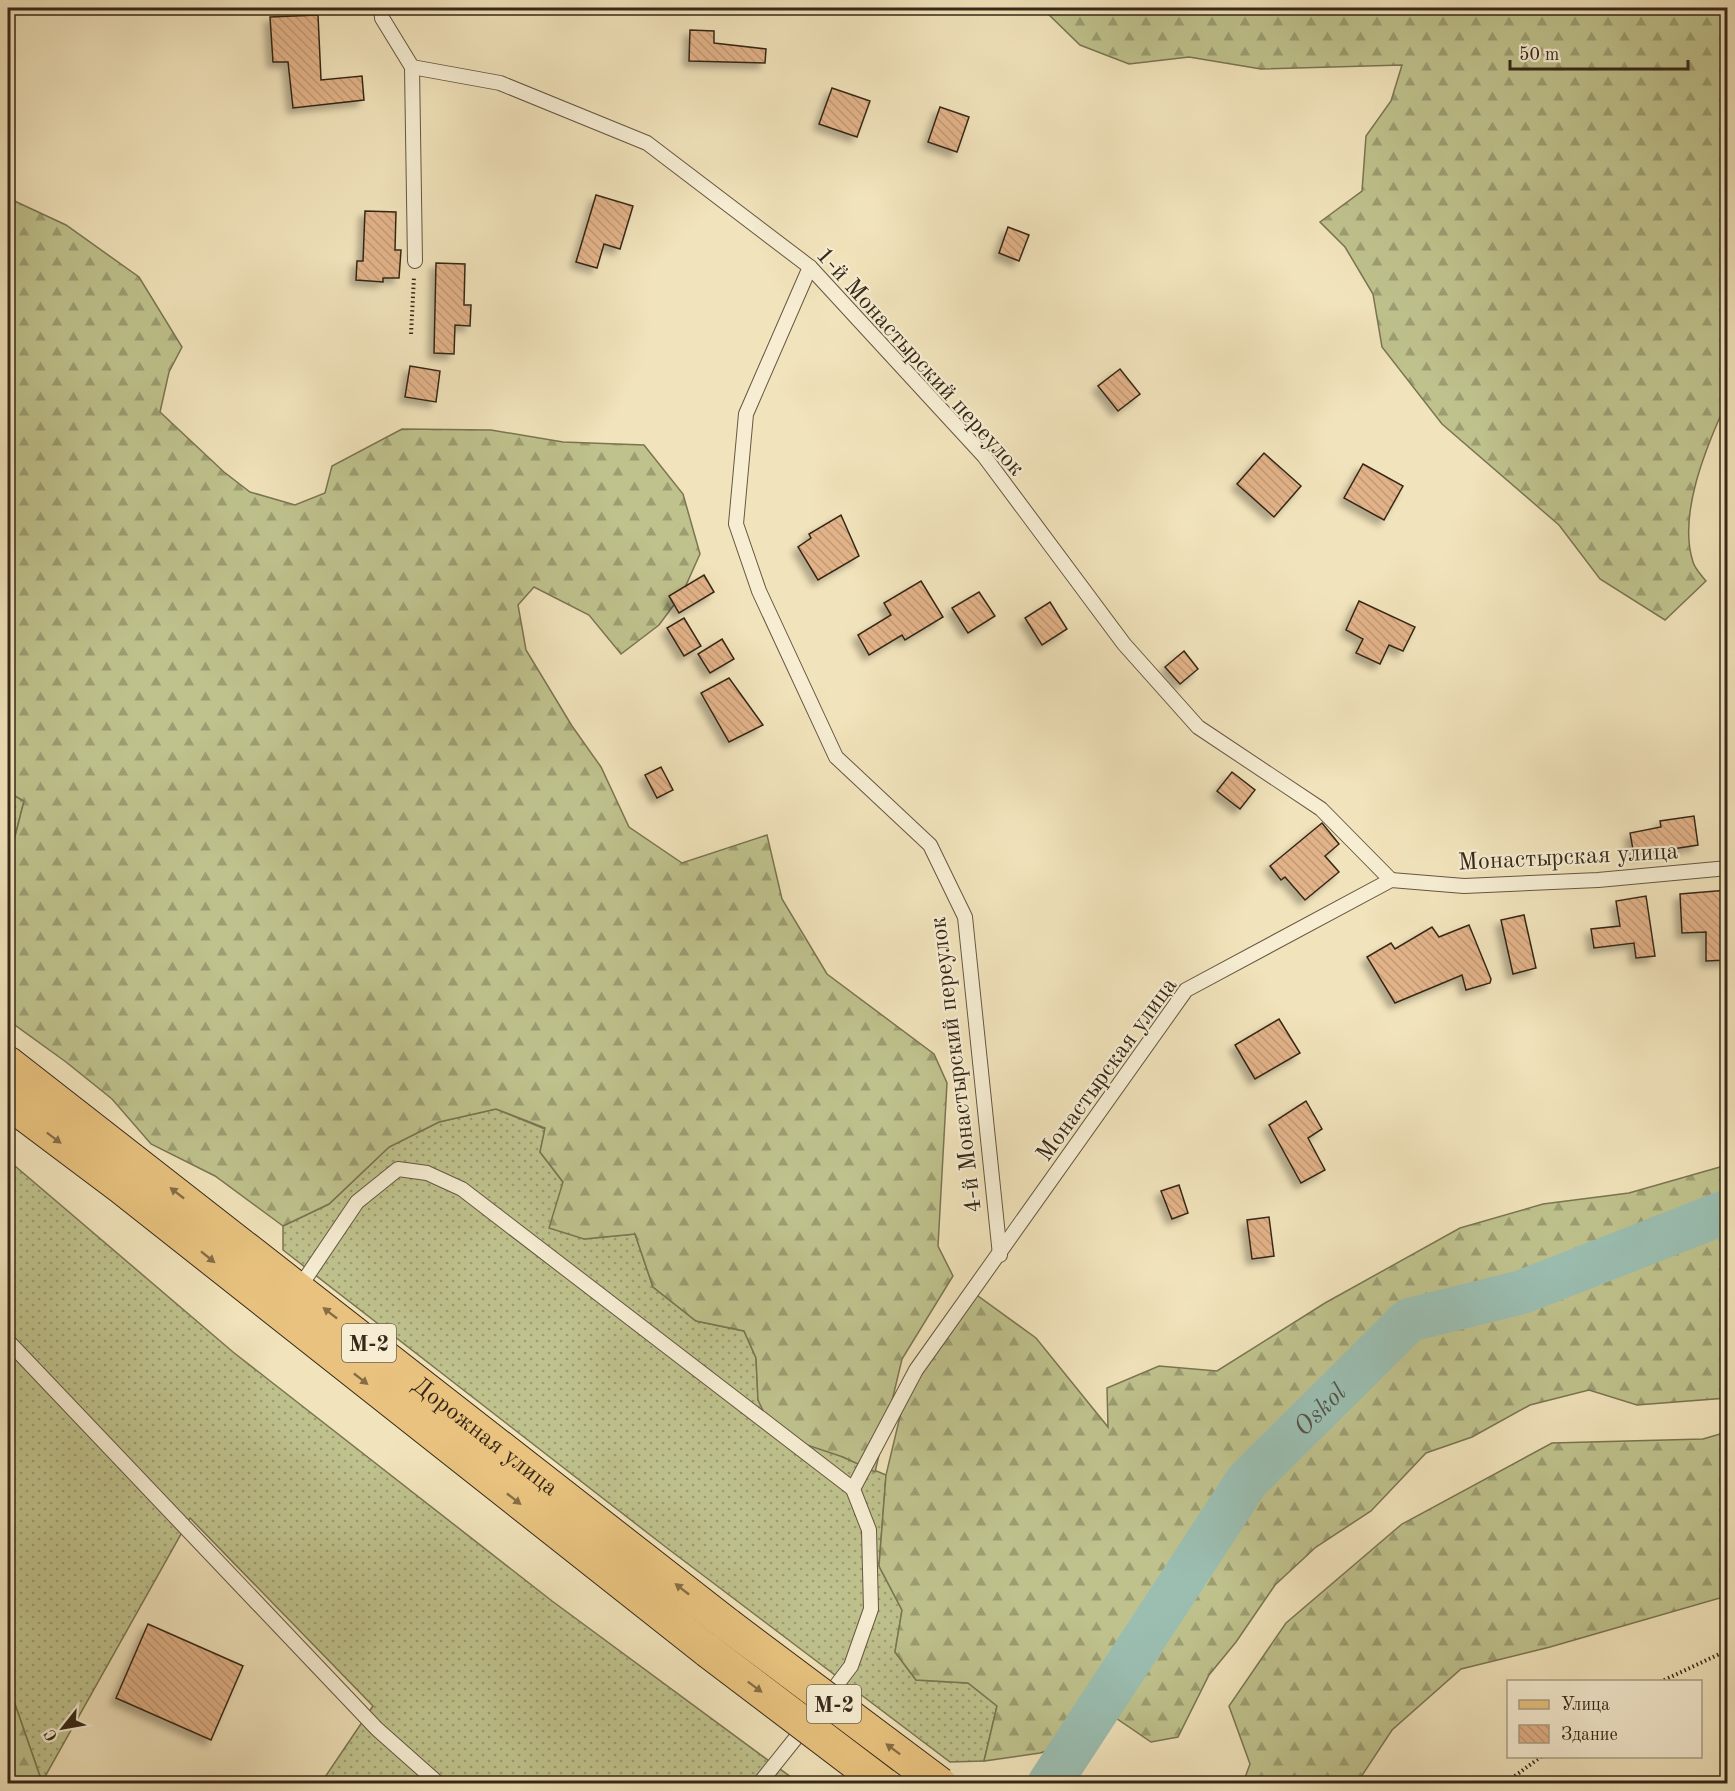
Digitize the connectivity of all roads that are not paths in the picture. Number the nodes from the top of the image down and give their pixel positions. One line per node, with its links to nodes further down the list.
1 (381, 8): 2 (lane)
2 (411, 67): 3 (lane); 4 (lane, 1-й Монастырский переулок)
3 (415, 261)
4 (810, 267): 6 (lane, 1-й Монастырский переулок); 9 (lane, 4-й Монастырский переулок)
5 (1728, 868): 6 (lane, Монастырская улица)
6 (1391, 880): 9 (lane, Монастырская улица)
7 (8, 1063): 10 (main road, Дорожная улица / М-2, one-way to 7)
8 (8, 1102): 15 (main road, Дорожная улица / М-2, one-way to 15, bridge)
9 (1000, 1255): 12 (lane, Монастырская улица)
10 (299, 1288): 12 (lane); 16 (main road, Дорожная улица / М-2, one-way to 10, bridge)
11 (8, 1341): 13 (lane)
12 (853, 1490): 14 (lane)
13 (439, 1784)
14 (759, 1784)
15 (883, 1784)
16 (940, 1784)

